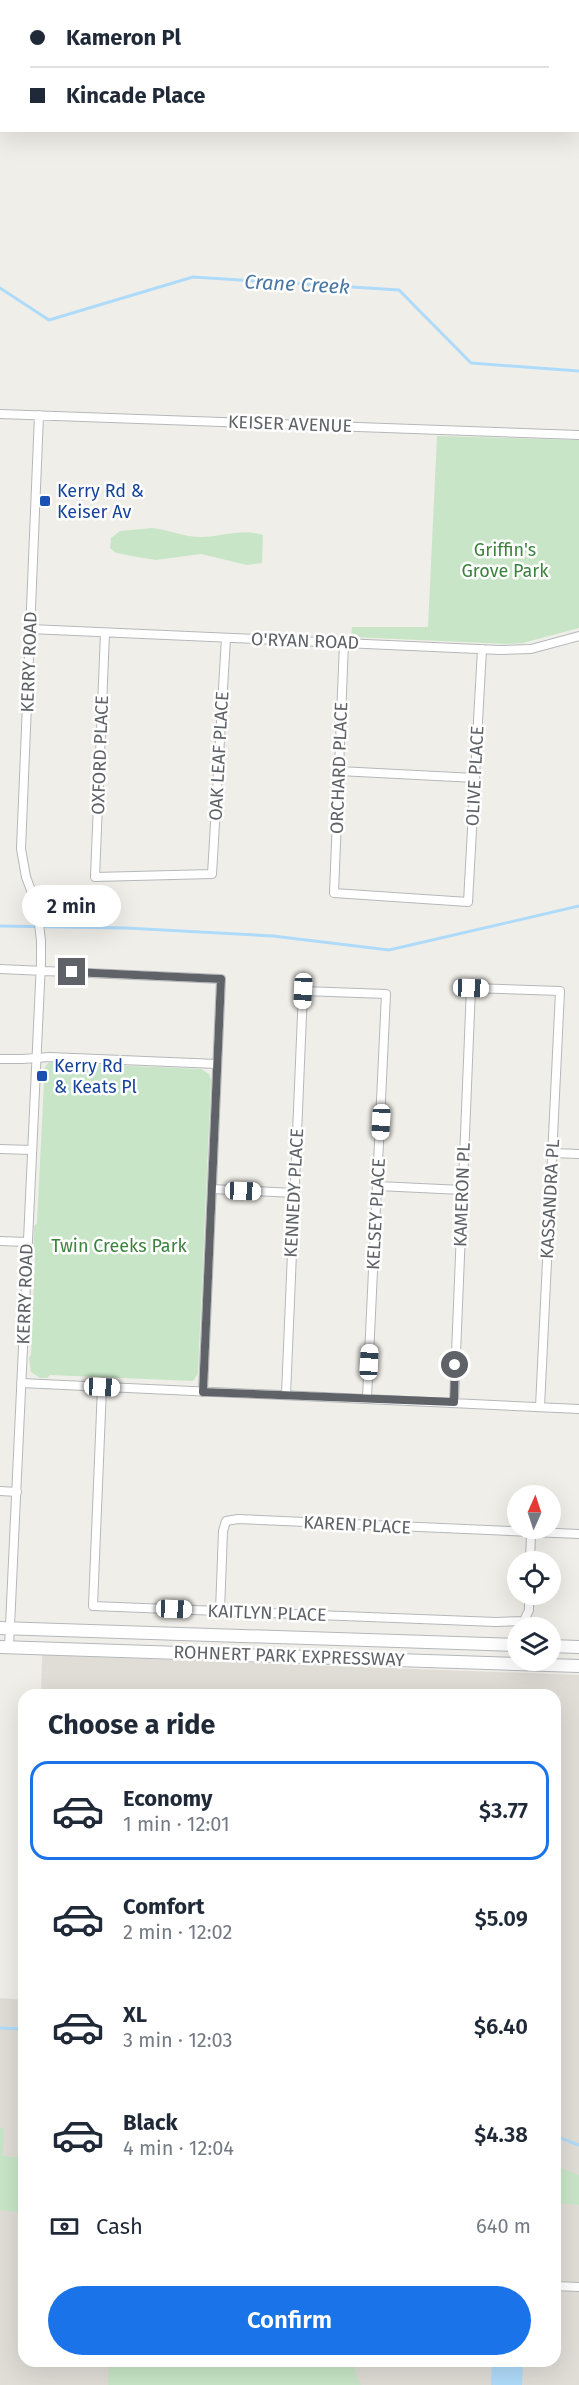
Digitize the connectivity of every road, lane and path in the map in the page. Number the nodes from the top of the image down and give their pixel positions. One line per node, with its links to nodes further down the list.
1 (0, 414): 2 (street, KEISER AVENUE)
2 (39, 416): 3 (street, KEISER AVENUE); 4 (street, KERRY ROAD)
3 (579, 435)
4 (30, 629): 5 (street, O'RYAN ROAD); 15 (street, KERRY ROAD)
5 (105, 633): 7 (street, O'RYAN ROAD); 12 (street, OXFORD PLACE)
6 (579, 636): 9 (street, O'RYAN ROAD)
7 (226, 638): 8 (street, O'RYAN ROAD); 12 (street, OAK LEAF PLACE)
8 (344, 643): 9 (street, O'RYAN ROAD); 10 (street, ORCHARD PLACE)
9 (483, 649): 11 (street, OLIVE PLACE)
10 (339, 771): 11 (street); 13 (street, ORCHARD PLACE)
11 (475, 778): 13 (street, OLIVE PLACE)
12 (212, 874)
13 (468, 902)
14 (0, 969): 15 (street)
15 (40, 971): 18 (street, KERRY ROAD); 20 (street)
16 (303, 991): 25 (street, KELSEY PLACE); 28 (street, KENNEDY PLACE)
17 (560, 992): 23 (street, KASSANDRA PL); 27 (street, KAMERON PL)
18 (36, 1058): 19 (street); 20 (street); 22 (street, KERRY ROAD)
19 (0, 1059)
20 (218, 1064): 26 (street)
21 (0, 1149): 22 (street)
22 (31, 1150): 30 (street, KERRY ROAD)
23 (553, 1153): 24 (street); 37 (street, KASSANDRA PL)
24 (579, 1154)
25 (378, 1186): 27 (street); 35 (street, KELSEY PLACE)
26 (212, 1189): 28 (street); 33 (street)
27 (462, 1190): 36 (street, KAMERON PL)
28 (294, 1192): 34 (street, KENNEDY PLACE)
29 (0, 1241): 30 (street)
30 (27, 1242): 31 (street, KERRY ROAD)
31 (21, 1383): 32 (street); 40 (street, KERRY ROAD)
32 (102, 1387): 33 (street); 45 (street, KAITLYN PLACE)
33 (203, 1392): 34 (street)
34 (285, 1395): 35 (street)
35 (367, 1398): 36 (street)
36 (454, 1402): 37 (street)
37 (540, 1407): 38 (street)
38 (579, 1409)
39 (0, 1491): 40 (street)
40 (17, 1492): 46 (street, KERRY ROAD)
41 (507, 1532): 45 (street, KAREN PLACE)
42 (561, 1534): 43 (street, KAREN PLACE)
43 (579, 1534)
44 (529, 1605): 45 (street, KAITLYN PLACE)
45 (220, 1611)
46 (5, 1628): 47 (main road, ROHNERT PARK EXPRESSWAY); 49 (street, KERRY ROAD)
47 (507, 1645)
48 (561, 1646): 50 (main road)
49 (5, 1647): 51 (main road, ROHNERT PARK EXPRESSWAY)
50 (579, 1647)
51 (579, 1666)
52 (561, 2286): 53 (street)
53 (579, 2287)

